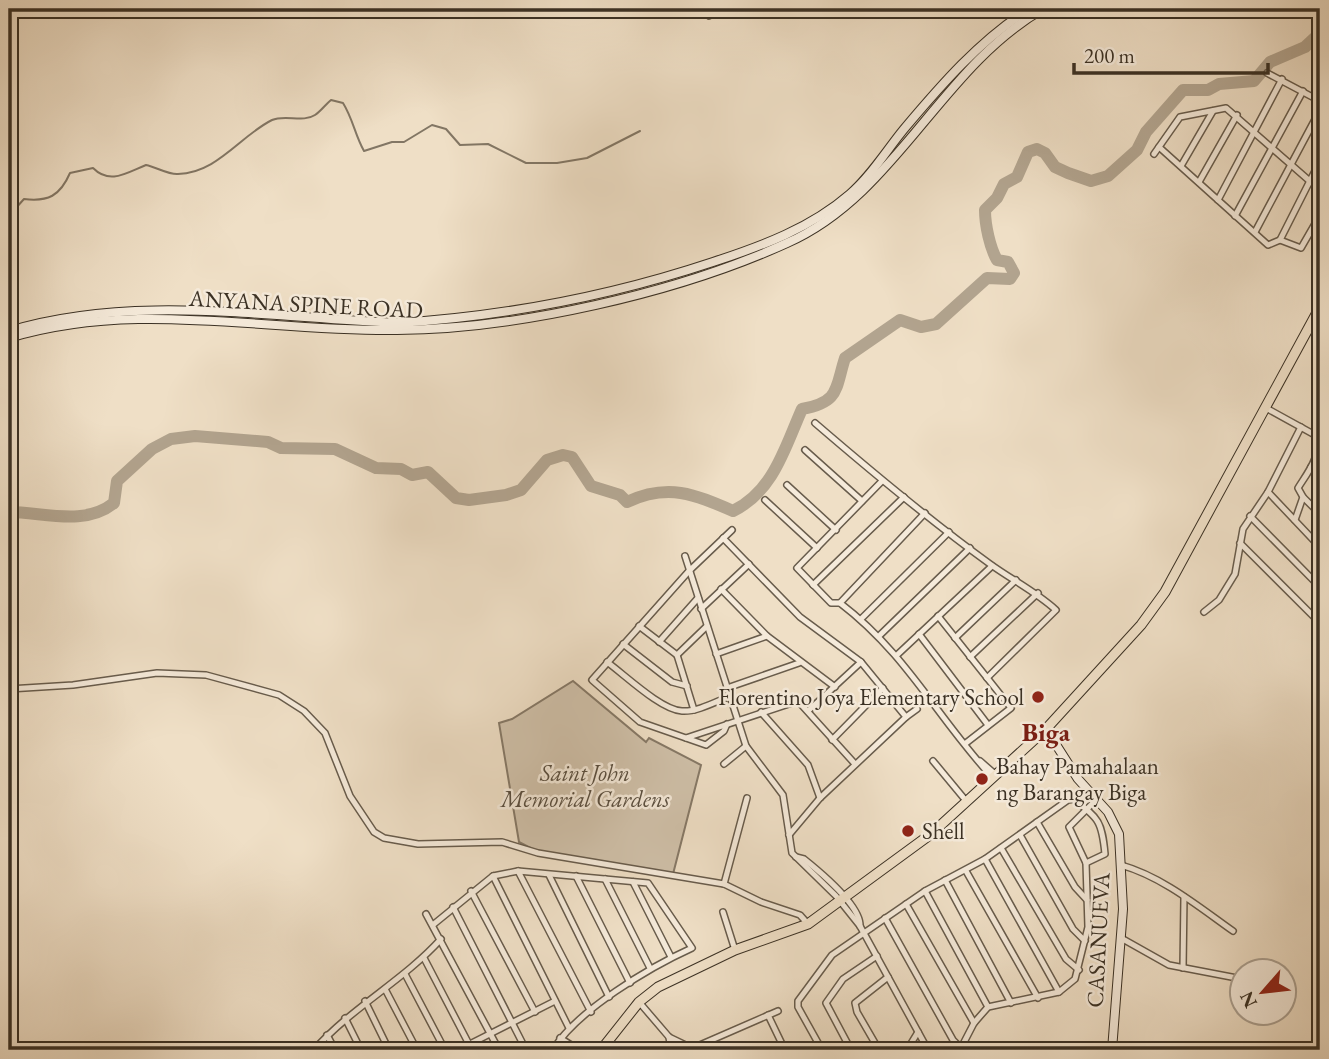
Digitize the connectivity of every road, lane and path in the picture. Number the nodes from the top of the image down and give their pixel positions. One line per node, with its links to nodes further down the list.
1 (702, 9): 2 (street)
2 (720, 9)
3 (1029, 9): 28 (main road, ANYANA SPINE ROAD)
4 (1043, 9): 29 (main road, ANYANA SPINE ROAD)
5 (1268, 73): 6 (street)
6 (1282, 79): 7 (street); 12 (street)
7 (1303, 91): 8 (street); 14 (street)
8 (1320, 101)
9 (1320, 110): 17 (street)
10 (1213, 111): 11 (street); 13 (street); 18 (street)
11 (1237, 115): 12 (street); 20 (street)
12 (1255, 131): 14 (street); 22 (street)
13 (1159, 147): 15 (street); 18 (street)
14 (1274, 147): 17 (street); 24 (street)
15 (1154, 154)
16 (1320, 161): 19 (street)
17 (1293, 164): 19 (street); 25 (street)
18 (1181, 166): 20 (street)
19 (1311, 179): 21 (street); 26 (street)
20 (1199, 183): 22 (street)
21 (1320, 190)
22 (1218, 200): 24 (street)
23 (1320, 215): 26 (street)
24 (1235, 216): 25 (street)
25 (1255, 232): 26 (street)
26 (1279, 240)
27 (1320, 307): 30 (main road)
28 (9, 331)
29 (9, 338)
30 (1266, 408): 32 (street); 102 (main road)
31 (815, 422): 37 (street)
32 (1301, 427): 33 (street); 39 (street)
33 (1318, 433): 35 (street)
34 (804, 450): 43 (street)
35 (1311, 467): 36 (street); 40 (street)
36 (1320, 477)
37 (882, 481): 41 (street); 43 (street)
38 (787, 485): 49 (street)
39 (1268, 492): 46 (street); 47 (street)
40 (1303, 496): 45 (street); 47 (street)
41 (904, 497): 44 (street); 61 (street)
42 (765, 500): 54 (street)
43 (862, 501): 49 (street)
44 (925, 513): 50 (street); 66 (street)
45 (1320, 514)
46 (1250, 516): 52 (street); 62 (street)
47 (1295, 520): 53 (street)
48 (732, 530): 51 (street)
49 (836, 530): 54 (street)
50 (949, 532): 55 (street); 70 (street)
51 (723, 538): 57 (street); 59 (street)
52 (1240, 543): 68 (street); 71 (street)
53 (1320, 547)
54 (817, 548): 61 (street)
55 (970, 548): 58 (street); 75 (street)
56 (685, 556): 59 (street)
57 (749, 564): 63 (street); 85 (street)
58 (992, 566): 60 (street); 69 (street)
59 (689, 571): 65 (street); 72 (street)
60 (1016, 580): 64 (street); 77 (street)
61 (813, 585): 66 (street)
62 (1320, 587)
63 (721, 589): 67 (street); 76 (street)
64 (1038, 593): 83 (street); 87 (street)
65 (698, 598): 67 (street); 78 (street)
66 (840, 603): 70 (street)
67 (701, 609): 73 (street)
68 (1204, 612)
69 (938, 616): 74 (street); 77 (street)
70 (861, 619): 75 (street)
71 (1320, 623)
72 (639, 626): 78 (street); 79 (street)
73 (707, 626): 80 (street); 82 (street)
74 (919, 634): 81 (street); 101 (street)
75 (880, 635): 81 (street)
76 (766, 636): 80 (street); 86 (street)
77 (955, 638): 83 (street)
78 (659, 642): 82 (street)
79 (623, 644): 84 (street); 88 (street)
80 (716, 654): 90 (street)
81 (897, 654): 105 (street)
82 (677, 655): 88 (street)
83 (970, 657): 87 (street)
84 (607, 662): 95 (street); 103 (street)
85 (861, 662): 89 (street); 91 (street)
86 (799, 663): 89 (street); 90 (street)
87 (987, 678): 101 (street)
88 (687, 686): 95 (street)
89 (835, 687): 96 (street)
90 (727, 688): 93 (street)
91 (883, 688): 98 (street); 104 (street)
92 (9, 689): 131 (street)
93 (730, 696): 95 (street); 99 (street)
94 (917, 709): 98 (street)
95 (694, 710)
96 (808, 711): 97 (street); 104 (street)
97 (761, 712): 99 (street); 112 (street)
98 (906, 717): 109 (street)
99 (737, 720): 100 (street); 106 (street)
100 (727, 724): 103 (street); 103 (street)
101 (988, 725): 105 (street)
102 (1046, 729): 110 (main road); 113 (main road, CASANUEVA)
103 (686, 738)
104 (832, 740): 109 (street)
105 (966, 743): 110 (street)
106 (746, 746): 108 (street); 117 (street)
107 (933, 761): 114 (street)
108 (724, 764)
109 (855, 764): 112 (street)
110 (995, 777): 114 (main road)
111 (747, 798): 131 (street)
112 (820, 798): 117 (street)
113 (1096, 800): 115 (street); 122 (main road, CASANUEVA)
114 (967, 802): 136 (main road)
115 (1086, 809): 116 (street); 121 (street); 121 (street)
116 (1037, 822): 118 (street); 135 (street)
117 (789, 835): 136 (street)
118 (1020, 835): 119 (street); 148 (street)
119 (1001, 848): 120 (street); 155 (street)
120 (985, 859): 124 (street); 161 (street)
121 (1086, 863): 135 (street)
122 (1122, 865): 134 (street); 146 (main road, CASANUEVA)
123 (518, 871): 125 (street); 126 (street); 171 (street)
124 (966, 871): 129 (street); 163 (street)
125 (549, 875): 127 (street); 162 (street)
126 (493, 876): 132 (street); 165 (street)
127 (576, 876): 128 (street); 159 (street)
128 (605, 879): 130 (street); 153 (street)
129 (945, 880): 133 (street); 167 (street)
130 (633, 882): 151 (street); 151 (street)
131 (724, 884): 143 (street)
132 (471, 891): 138 (street); 170 (street)
133 (925, 891): 137 (street); 168 (street)
134 (1184, 897): 144 (street); 154 (street)
135 (1087, 900): 148 (street)
136 (843, 901): 143 (main road); 145 (street)
137 (906, 904): 141 (street); 174 (street)
138 (453, 908): 142 (street); 175 (street)
139 (723, 912): 149 (street)
140 (426, 914): 142 (street)
141 (885, 918): 145 (street); 185 (street)
142 (434, 924): 147 (street)
143 (808, 924): 149 (main road)
144 (1233, 931)
145 (864, 933): 150 (street); 199 (street)
146 (1121, 938): 154 (street); 204 (main road, CASANUEVA)
147 (441, 939): 152 (street); 178 (street)
148 (1085, 941): 155 (street)
149 (735, 950): 166 (main road)
150 (877, 956): 157 (street); 200 (street)
151 (671, 957): 153 (street)
152 (424, 958): 156 (street); 182 (street)
153 (650, 968): 159 (street)
154 (1183, 968): 158 (street)
155 (1079, 970): 161 (street)
156 (405, 974): 160 (street); 191 (street)
157 (888, 977): 177 (street); 201 (street)
158 (1228, 977)
159 (630, 983): 162 (street)
160 (386, 989): 164 (street); 190 (street)
161 (1059, 992): 163 (street)
162 (609, 998): 171 (street)
163 (1038, 998): 167 (street)
164 (365, 1001): 173 (street); 189 (street)
165 (555, 1001): 170 (street); 176 (street)
166 (639, 1002): 180 (street); 196 (main road)
167 (1012, 1003): 168 (street)
168 (988, 1007): 174 (street)
169 (778, 1011): 172 (street)
170 (535, 1012): 175 (street)
171 (591, 1012): 176 (street)
172 (768, 1015): 184 (street); 198 (street)
173 (345, 1018): 179 (street); 188 (street)
174 (974, 1023): 185 (street)
175 (513, 1024): 178 (street); 194 (street)
176 (569, 1028): 181 (street)
177 (918, 1032): 202 (street); 203 (street)
178 (492, 1034): 182 (street); 193 (street)
179 (327, 1035): 186 (street); 187 (street)
180 (669, 1037): 184 (street); 197 (street)
181 (560, 1038): 183 (street); 195 (street)
182 (470, 1047): 192 (street)
183 (556, 1049)
184 (695, 1049)
185 (960, 1049)
186 (314, 1050)
187 (335, 1050)
188 (361, 1050)
189 (389, 1050)
190 (416, 1050)
191 (445, 1050)
192 (458, 1050)
193 (499, 1050)
194 (526, 1050)
195 (579, 1050)
196 (601, 1050)
197 (671, 1050)
198 (791, 1050)
199 (822, 1050)
200 (851, 1050)
201 (879, 1050)
202 (907, 1050)
203 (928, 1050)
204 (1112, 1050)

